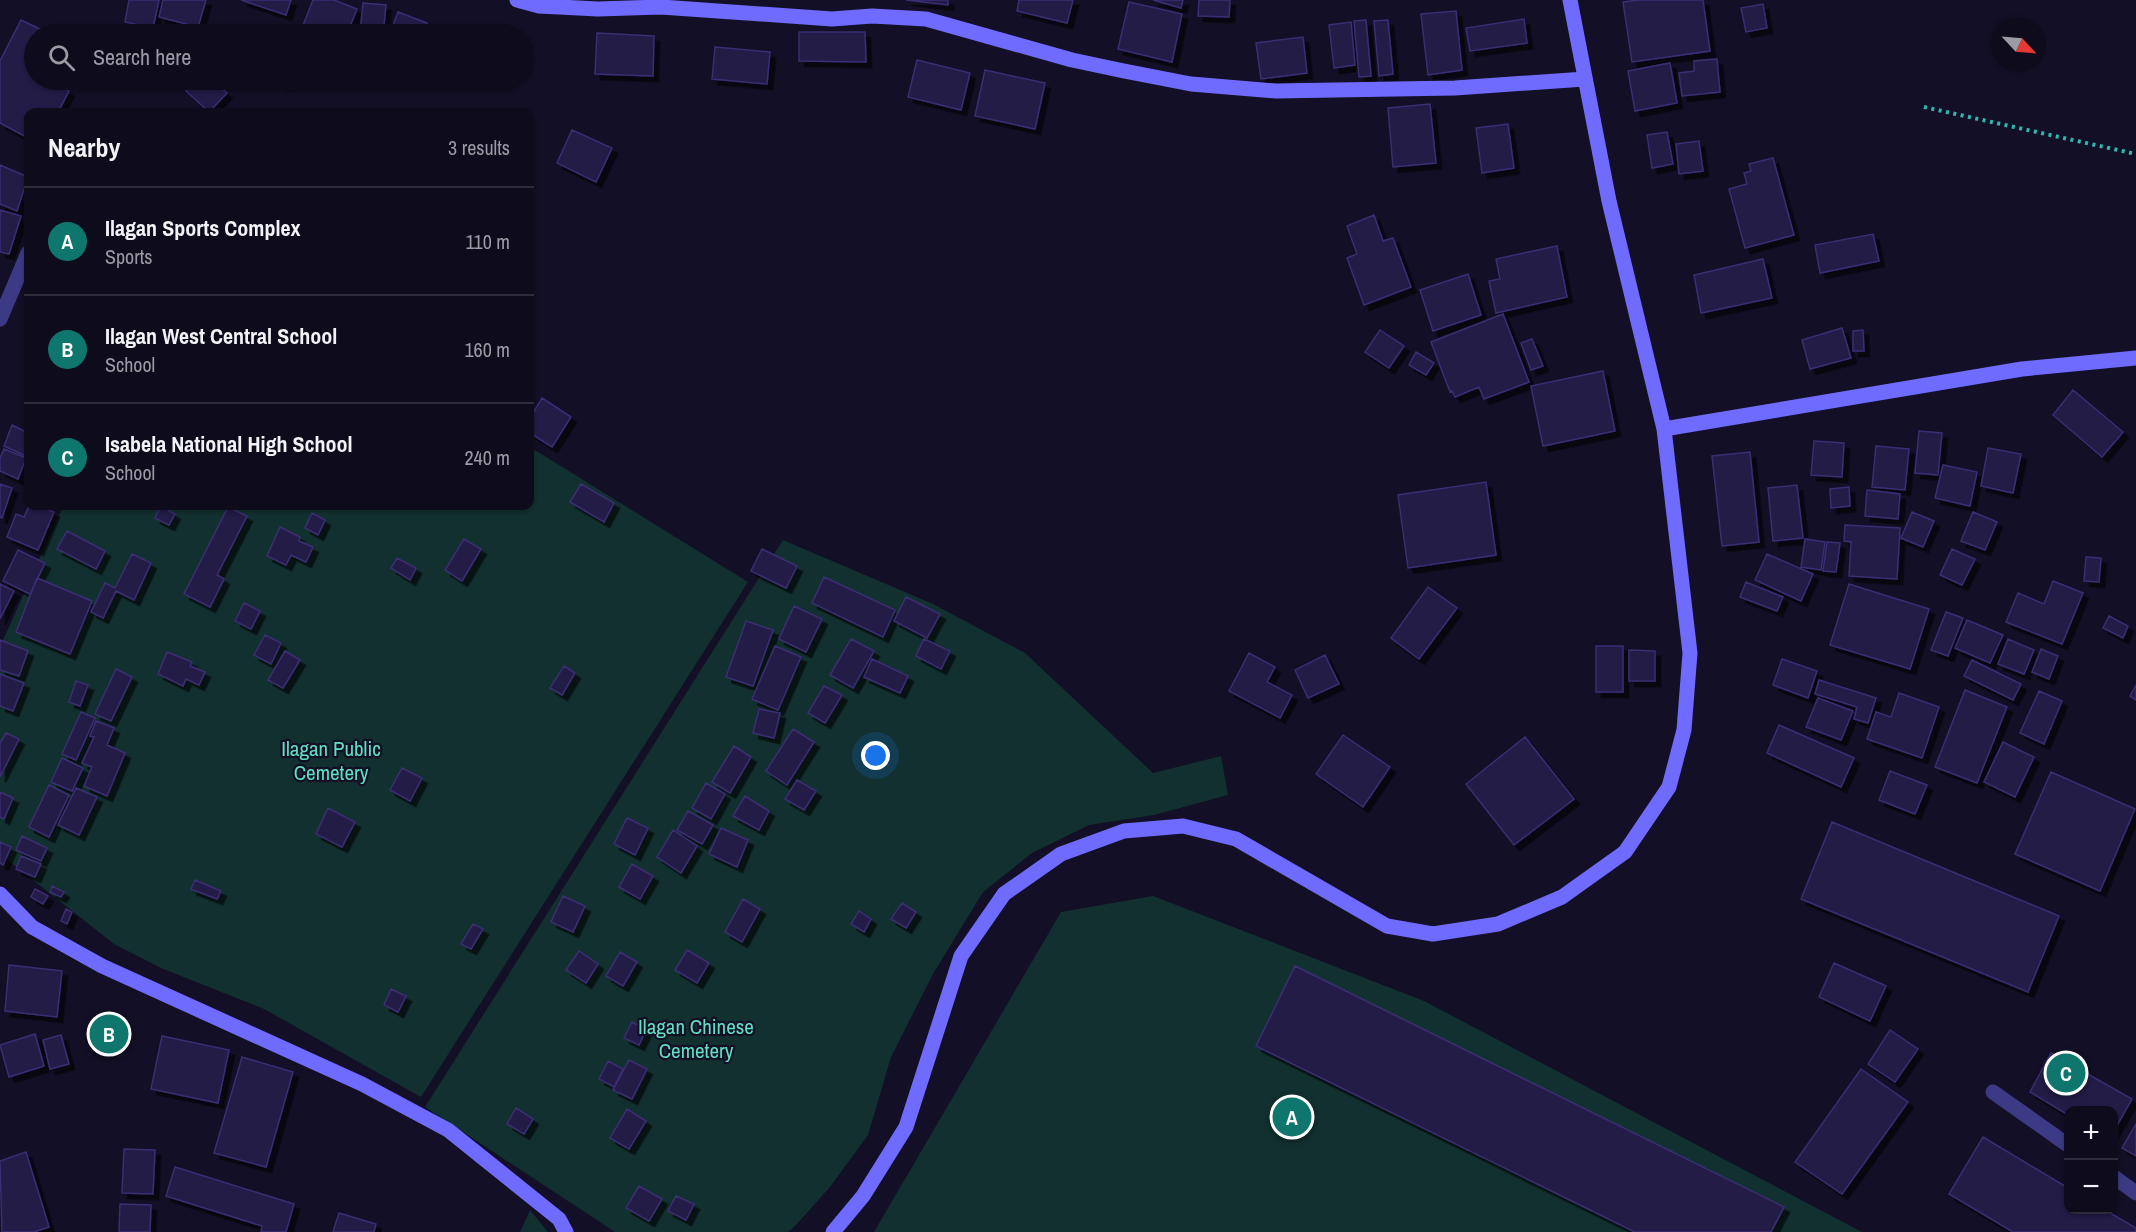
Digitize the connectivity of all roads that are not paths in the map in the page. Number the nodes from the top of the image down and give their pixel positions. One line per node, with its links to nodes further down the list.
1 (517, 0): 3 (street)
2 (1570, 0): 3 (street)
3 (1585, 79): 7 (street)
4 (24, 262): 5 (street)
5 (0, 319)
6 (2136, 358): 7 (street)
7 (1664, 429): 14 (street)
8 (0, 894): 13 (street)
9 (1993, 1092): 10 (street)
10 (2064, 1142)
11 (2118, 1180): 12 (street)
12 (2136, 1193)
13 (566, 1232)
14 (833, 1232)

